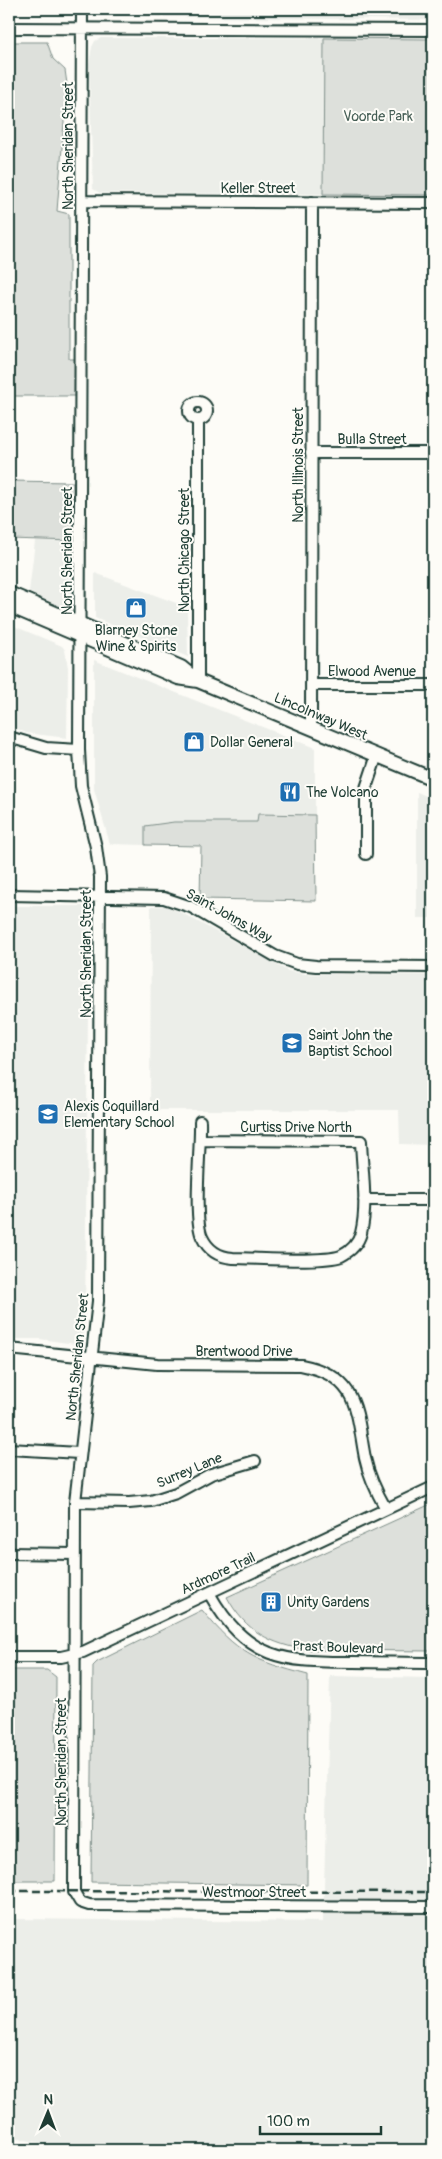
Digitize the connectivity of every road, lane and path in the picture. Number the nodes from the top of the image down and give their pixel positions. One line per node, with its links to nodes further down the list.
1 (82, 9): 3 (street, North Sheridan Street)
2 (9, 28): 3 (street)
3 (82, 29): 4 (street); 5 (street, North Sheridan Street)
4 (433, 30)
5 (82, 201): 6 (street, Keller Street); 13 (street, North Sheridan Street)
6 (312, 202): 7 (street, Keller Street); 9 (street, North Illinois Street)
7 (433, 203)
8 (198, 420): 15 (street, North Chicago Street)
9 (311, 453): 10 (street, Bulla Street); 16 (street, North Illinois Street)
10 (433, 453)
11 (9, 593): 13 (main road, Lincolnway West)
12 (9, 606): 14 (main road, Lincolnway West)
13 (80, 624): 14 (street, North Sheridan Street); 15 (main road, Lincolnway West)
14 (80, 637): 15 (main road, Lincolnway West); 20 (street, North Sheridan Street)
15 (198, 681): 18 (main road, Lincolnway West)
16 (311, 685): 17 (street, Elwood Avenue); 18 (street, North Illinois Street)
17 (433, 685)
18 (311, 728): 21 (main road, Lincolnway West)
19 (9, 737): 20 (street)
20 (79, 750): 25 (street, North Sheridan Street)
21 (376, 756): 22 (main road, Lincolnway West); 23 (street)
22 (433, 779)
23 (366, 854)
24 (9, 895): 25 (street, Saint Johns Way)
25 (100, 896): 26 (street, Saint Johns Way); 32 (street, North Sheridan Street)
26 (433, 967)
27 (200, 1121): 28 (street)
28 (201, 1140): 29 (street, Curtiss Drive North); 29 (street)
29 (364, 1200): 30 (street)
30 (433, 1200)
31 (9, 1349): 32 (street, Brentwood Drive)
32 (93, 1357): 34 (street, North Sheridan Street); 38 (street, Brentwood Drive)
33 (9, 1449): 34 (street)
34 (79, 1453): 37 (street, North Sheridan Street)
35 (254, 1461): 37 (street, Surrey Lane)
36 (433, 1487): 38 (street, Ardmore Trail)
37 (75, 1502): 40 (street, North Sheridan Street)
38 (386, 1509): 41 (street, Ardmore Trail)
39 (9, 1553): 40 (street)
40 (74, 1554): 42 (street, North Sheridan Street)
41 (209, 1593): 42 (street, Ardmore Trail); 44 (street, Prast Boulevard)
42 (75, 1655): 43 (street, Ardmore Trail); 45 (street, North Sheridan Street)
43 (9, 1657)
44 (433, 1664)
45 (77, 1899): 46 (street, Westmoor Street)
46 (433, 1907)

